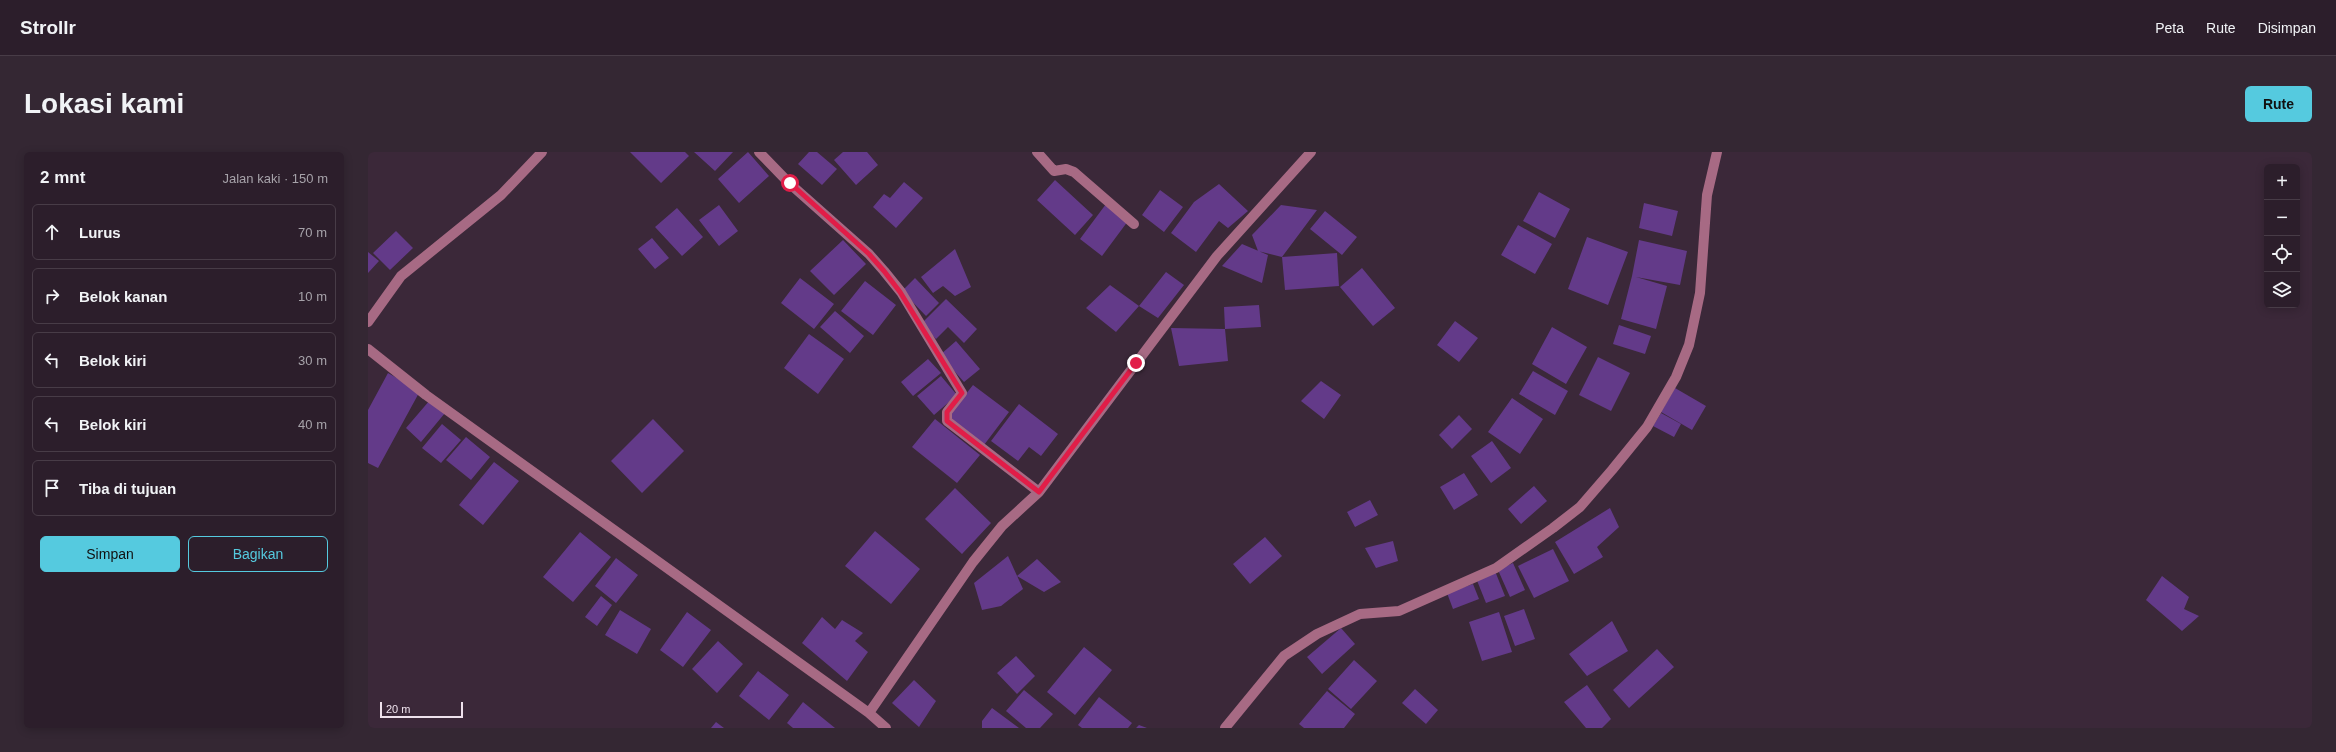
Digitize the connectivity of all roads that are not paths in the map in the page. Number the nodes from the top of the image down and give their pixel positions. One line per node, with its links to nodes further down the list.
1 (542, 152): 7 (street)
2 (1037, 152): 6 (street)
3 (1311, 152): 9 (street)
4 (1717, 152): 12 (street)
5 (765, 154): 9 (street)
6 (1134, 224)
7 (368, 322)
8 (368, 349): 10 (street)
9 (1039, 492): 10 (street)
10 (869, 713): 11 (street)
11 (886, 728)
12 (1225, 728)

